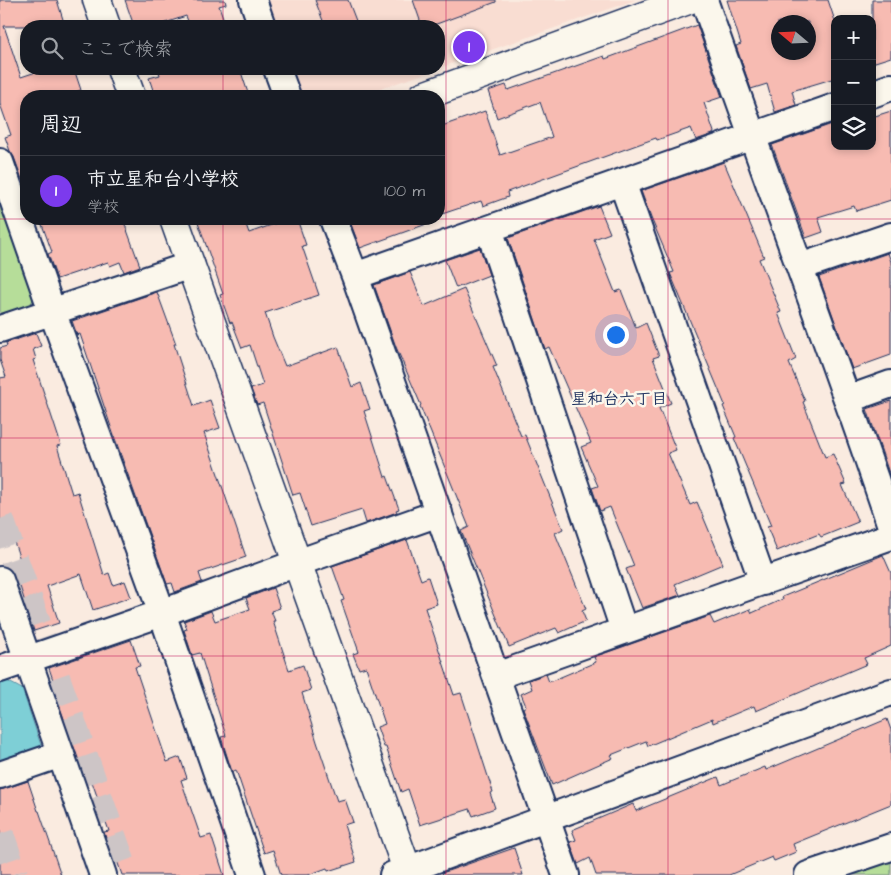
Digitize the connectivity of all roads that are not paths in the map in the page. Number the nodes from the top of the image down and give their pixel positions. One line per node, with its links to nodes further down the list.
1 (97, 0): 5 (street)
2 (253, 0): 6 (street)
3 (688, 0): 12 (street)
4 (704, 0): 15 (street)
5 (104, 20)
6 (260, 20)
7 (123, 75): 10 (street)
8 (280, 75): 11 (street)
9 (891, 87): 13 (street)
10 (129, 90)
11 (285, 90)
12 (440, 90)
13 (876, 93)
14 (831, 108): 15 (street)
15 (752, 137): 17 (street); 25 (street)
16 (0, 162): 18 (street)
17 (622, 182): 22 (street); 36 (street)
18 (20, 219)
19 (22, 225): 27 (street)
20 (176, 225): 24 (street)
21 (335, 225): 26 (street)
22 (488, 229): 26 (street); 38 (street)
23 (891, 236): 25 (street)
24 (191, 265): 27 (street); 34 (street)
25 (800, 267): 30 (street)
26 (355, 276): 31 (street)
27 (52, 311): 28 (street); 37 (street)
28 (0, 329)
29 (891, 384): 30 (street)
30 (849, 399): 32 (street)
31 (439, 513): 34 (street); 41 (street)
32 (891, 526)
33 (891, 536): 36 (street)
34 (297, 563): 37 (street); 47 (street)
35 (0, 580): 39 (street)
36 (763, 582): 38 (street)
37 (162, 613): 39 (street); 49 (street)
38 (624, 630): 41 (street)
39 (29, 659): 40 (street); 43 (street)
40 (0, 669)
41 (496, 676): 45 (street)
42 (891, 692): 45 (street)
43 (61, 754): 44 (street); 48 (street)
44 (0, 775)
45 (546, 819): 47 (street); 50 (street)
46 (891, 846): 51 (street)
47 (403, 873)
48 (103, 875)
49 (252, 875)
50 (566, 875)
51 (808, 875)

